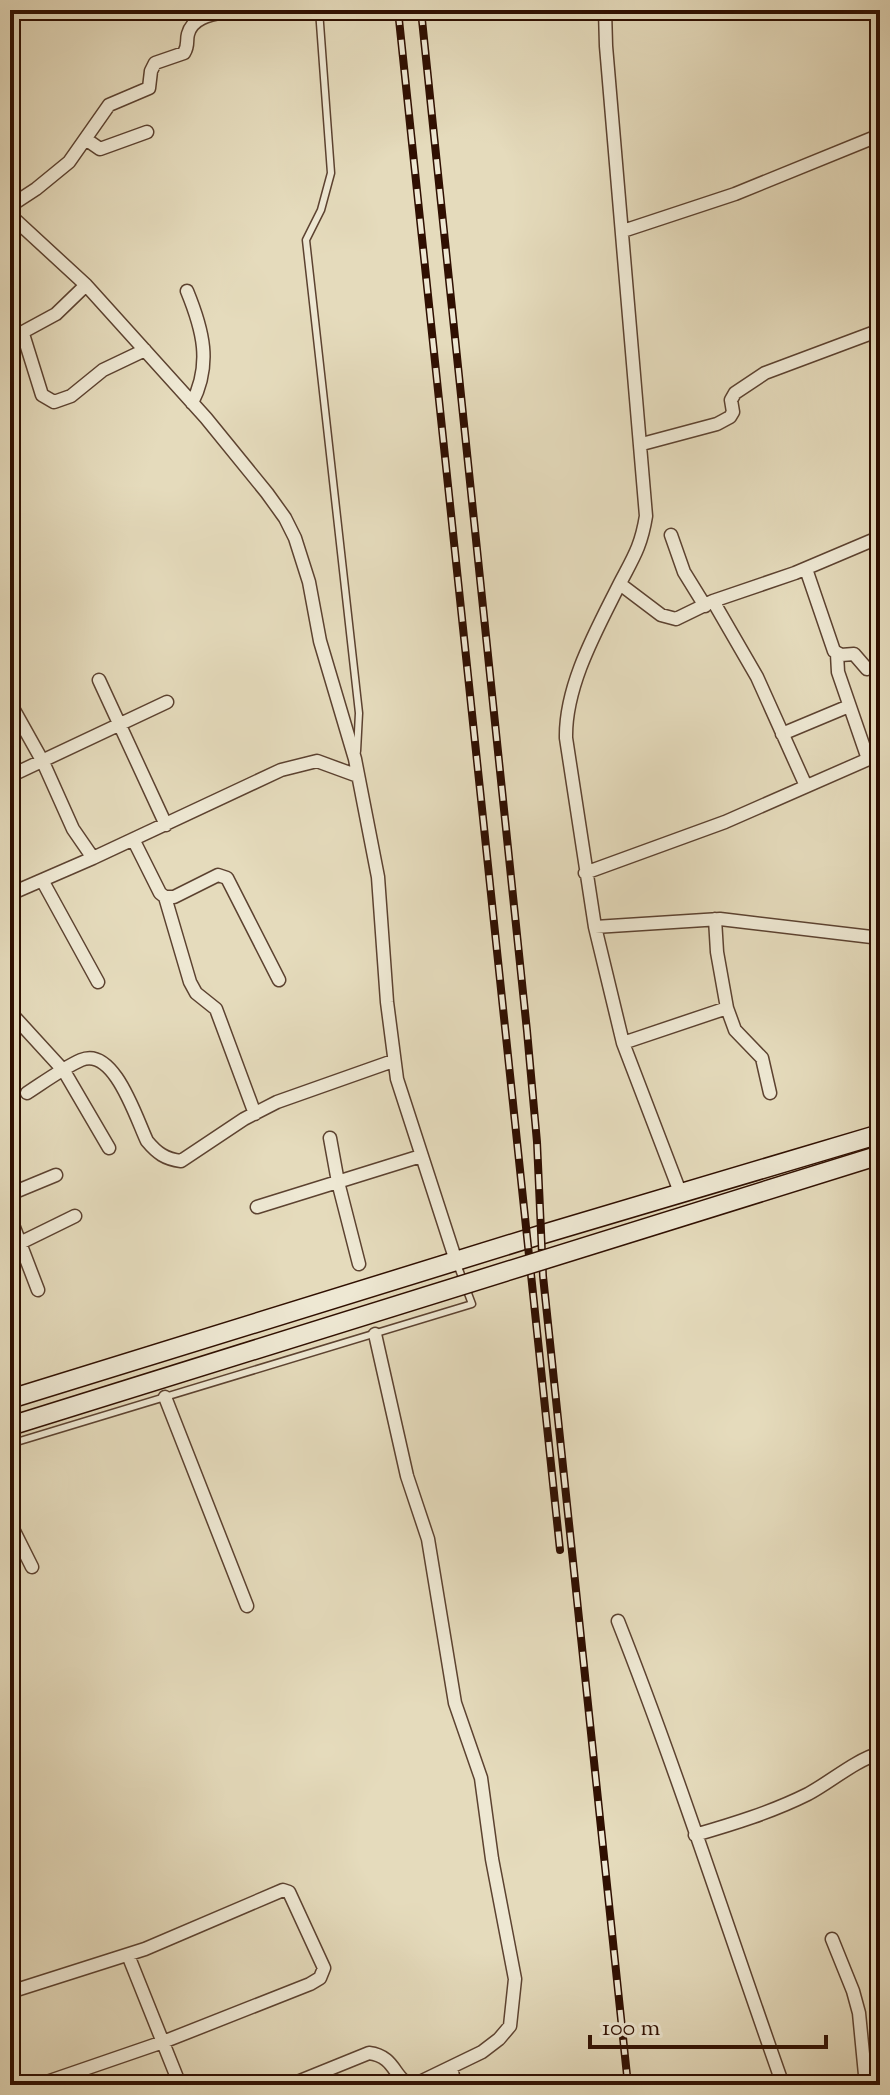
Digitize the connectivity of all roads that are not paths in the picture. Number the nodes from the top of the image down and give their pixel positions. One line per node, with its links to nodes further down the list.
1 (233, 10): 6 (street)
2 (319, 10): 33 (lane)
3 (605, 10): 9 (street)
4 (147, 132): 6 (street)
5 (880, 135): 9 (street)
6 (87, 140): 7 (street)
7 (10, 206)
8 (10, 215): 10 (street)
9 (623, 231): 17 (street)
10 (86, 285): 13 (street); 15 (street)
11 (187, 291): 16 (street)
12 (880, 330): 17 (street)
13 (23, 334): 14 (street); 15 (street)
14 (10, 339)
15 (145, 350): 16 (street)
16 (192, 403): 33 (street)
17 (642, 444): 21 (street)
18 (671, 535): 22 (street)
19 (880, 537): 20 (street)
20 (806, 569): 22 (street); 23 (street)
21 (620, 584): 22 (street); 39 (street)
22 (709, 604): 30 (street)
23 (837, 654): 24 (street); 28 (street)
24 (880, 666)
25 (99, 680): 29 (street)
26 (167, 702): 29 (street)
27 (10, 703): 32 (street)
28 (849, 706): 30 (street); 31 (street)
29 (119, 724): 32 (street); 36 (street)
30 (782, 734): 35 (street)
31 (874, 756): 35 (street)
32 (43, 762): 34 (street); 38 (street)
33 (358, 771): 36 (street); 51 (street)
34 (10, 776)
35 (806, 786): 39 (street)
36 (166, 825): 37 (street)
37 (134, 841): 38 (street); 42 (street)
38 (93, 858): 40 (street)
39 (585, 873): 44 (street)
40 (42, 880): 41 (street); 47 (street)
41 (10, 894)
42 (165, 897): 46 (street); 55 (street)
43 (715, 919): 44 (street); 45 (street); 48 (street)
44 (595, 927): 50 (street)
45 (880, 938)
46 (279, 980)
47 (98, 982)
48 (727, 1008): 50 (street); 54 (street)
49 (10, 1012): 52 (street)
50 (623, 1043): 63 (street)
51 (393, 1061): 55 (street); 60 (street)
52 (64, 1071): 53 (street); 55 (street); 58 (street)
53 (27, 1093)
54 (770, 1093)
55 (255, 1114)
56 (880, 1134): 63 (street)
57 (330, 1138): 62 (street)
58 (109, 1148)
59 (880, 1155): 75 (street, bridge)
60 (421, 1156): 62 (street); 69 (street)
61 (56, 1175): 64 (street)
62 (338, 1182): 65 (street); 70 (street)
63 (680, 1192): 69 (street)
64 (10, 1194)
65 (257, 1207)
66 (75, 1216): 68 (street)
67 (10, 1217): 68 (street)
68 (20, 1243): 71 (street)
69 (456, 1261): 72 (lane); 74 (street)
70 (359, 1264)
71 (38, 1290)
72 (375, 1334): 73 (lane); 87 (street)
73 (165, 1397): 76 (lane); 79 (street)
74 (10, 1399)
75 (10, 1426)
76 (10, 1444)
77 (10, 1523): 78 (street)
78 (32, 1567)
79 (247, 1606)
80 (618, 1621): 82 (street)
81 (880, 1753): 82 (street)
82 (695, 1835): 92 (street)
83 (832, 1939): 93 (street)
84 (128, 1955): 85 (street); 86 (street); 86 (street)
85 (10, 1992)
86 (163, 2042): 88 (street); 89 (street)
87 (451, 2067): 90 (street); 91 (street)
88 (38, 2085)
89 (180, 2085)
90 (290, 2085)
91 (455, 2085)
92 (783, 2085)
93 (866, 2085)

